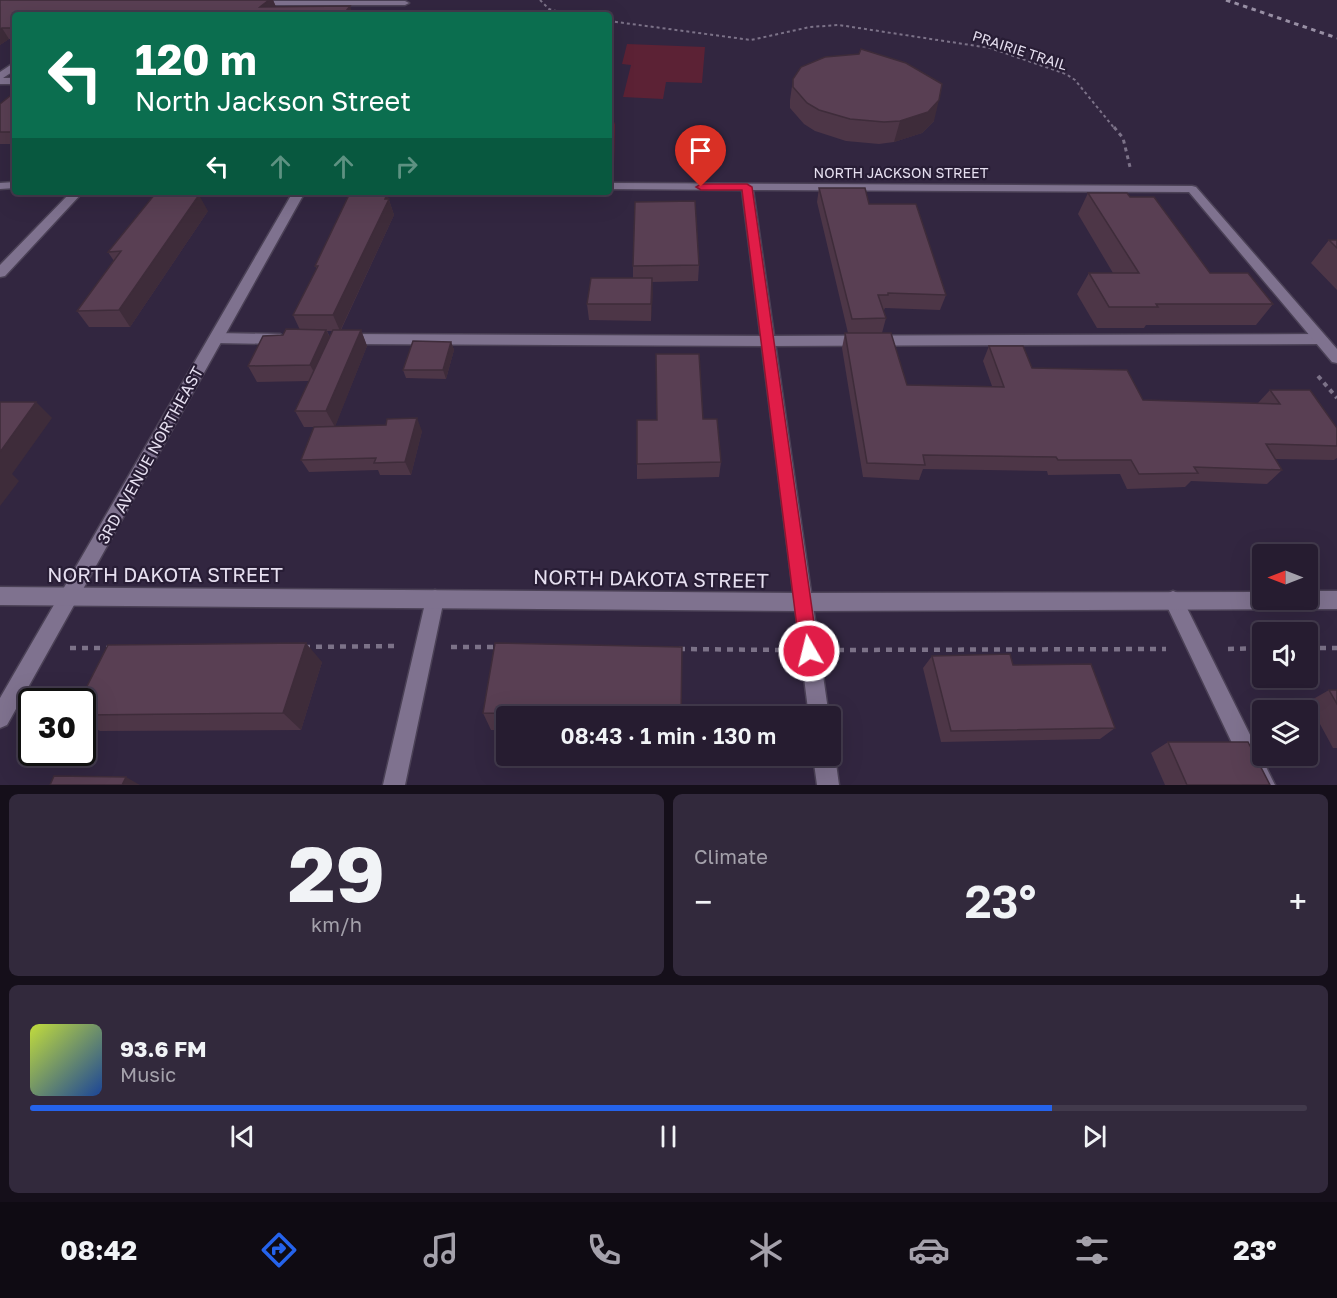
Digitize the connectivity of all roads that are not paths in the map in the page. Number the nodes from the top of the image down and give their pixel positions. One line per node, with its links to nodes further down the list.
1 (406, 1): 2 (street)
2 (250, 3)
3 (12, 68): 4 (street)
4 (0, 79)
5 (612, 186): 6 (street, NORTH JACKSON STREET)
6 (747, 187): 13 (street, NORTH JACKSON STREET); 14 (street)
7 (74, 195): 9 (street)
8 (297, 195): 10 (street, 3RD AVENUE NORTHEAST)
9 (0, 273)
10 (216, 338): 11 (street); 17 (street, 3RD AVENUE NORTHEAST)
11 (300, 339)
12 (336, 339): 14 (street)
13 (1321, 339): 14 (street); 15 (street)
14 (768, 341): 21 (street)
15 (1337, 358)
16 (0, 596): 17 (street, NORTH DAKOTA STREET)
17 (70, 596): 18 (street, NORTH DAKOTA STREET); 23 (street, 3RD AVENUE NORTHEAST)
18 (435, 599): 21 (street, NORTH DAKOTA STREET); 25 (street)
19 (1173, 600): 20 (street, NORTH DAKOTA STREET); 21 (street, NORTH DAKOTA STREET); 27 (street)
20 (1337, 600)
21 (802, 602): 22 (street)
22 (817, 706)
23 (0, 718)
24 (825, 766): 26 (street)
25 (394, 785)
26 (828, 785)
27 (1264, 785)

